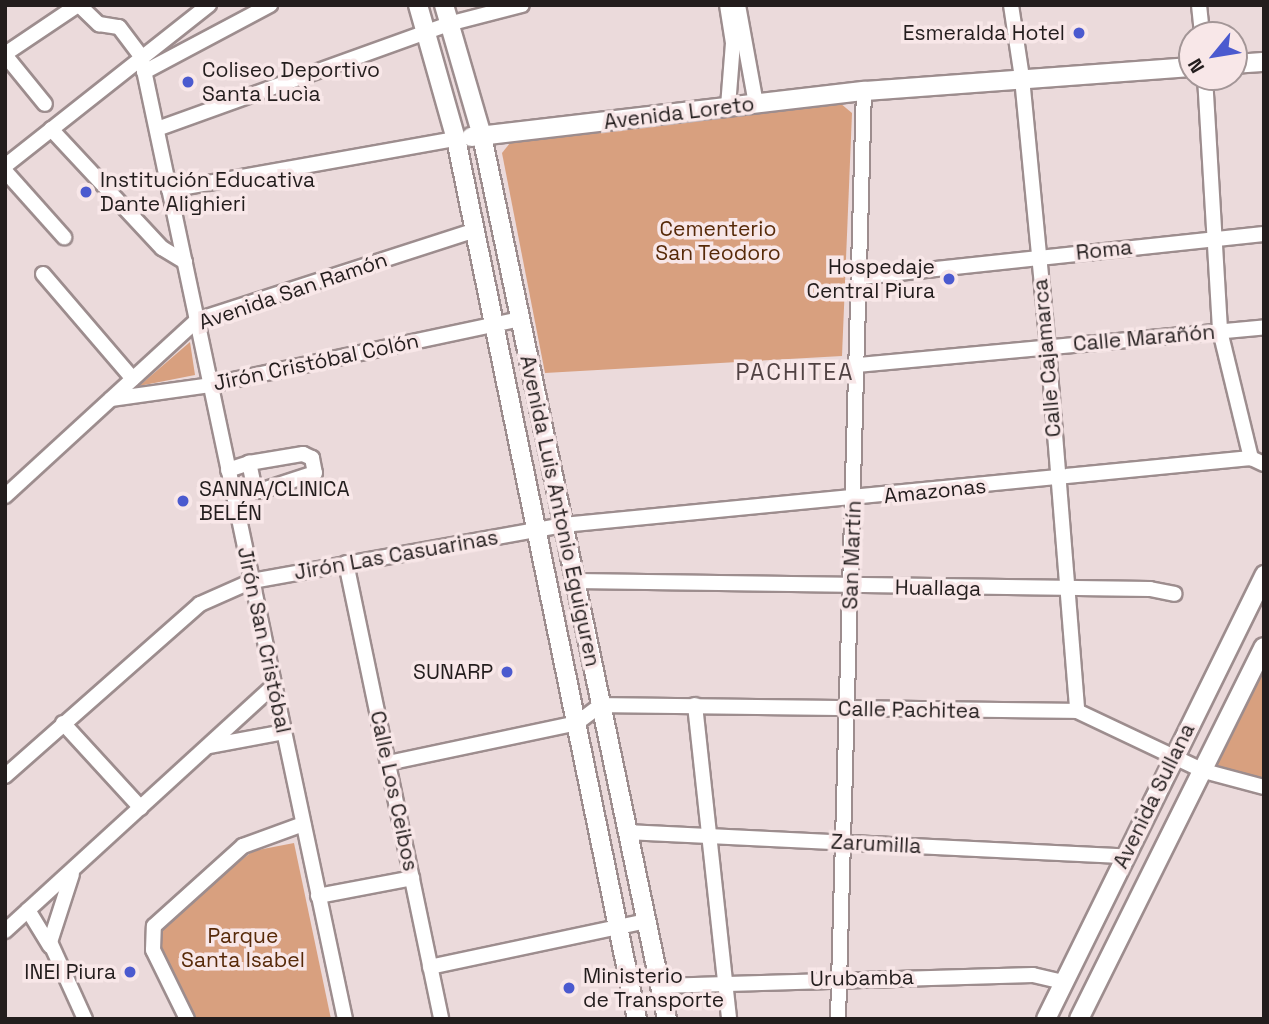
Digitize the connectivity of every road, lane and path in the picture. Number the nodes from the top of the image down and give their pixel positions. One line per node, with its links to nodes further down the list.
1 (78, 5): 13 (street); 14 (street)
2 (209, 5): 14 (street)
3 (270, 5): 10 (street)
4 (418, 5): 12 (main road, Avenida Luis Antonio Eguiguren)
5 (444, 5): 11 (main road, Avenida Luis Antonio Eguiguren)
6 (522, 5): 11 (street)
7 (727, 5): 22 (street)
8 (738, 5): 21 (street)
9 (1011, 5): 17 (street, Calle Cajamarca)
10 (243, 11): 16 (street)
11 (452, 23): 12 (street); 25 (main road, Avenida Luis Antonio Eguiguren)
12 (429, 31): 24 (street); 26 (main road, Avenida Luis Antonio Eguiguren)
13 (5, 55): 20 (street)
14 (141, 56): 16 (street, Jirón San Cristóbal); 23 (street)
15 (1178, 68): 17 (main road, Avenida Loreto)
16 (144, 72): 24 (street, Jirón San Cristóbal)
17 (1022, 78): 18 (main road, Avenida Loreto); 33 (street, Calle Cajamarca)
18 (864, 91): 21 (main road, Avenida Loreto); 36 (street, San Martín)
19 (1206, 91): 32 (street)
20 (45, 104)
21 (756, 104): 22 (main road, Avenida Loreto)
22 (728, 106): 25 (main road, Avenida Loreto)
23 (51, 129): 27 (street); 34 (street)
24 (157, 129): 28 (street, Jirón San Cristóbal)
25 (482, 136): 26 (main road, Avenida Loreto); 37 (main road, Avenida Luis Antonio Eguiguren)
26 (456, 139): 28 (street, Avenida Loreto); 29 (main road, Avenida Luis Antonio Eguiguren)
27 (5, 169): 31 (street)
28 (169, 190): 34 (street, Jirón San Cristóbal)
29 (475, 230): 38 (street, Avenida San Ramón); 39 (main road, Avenida Luis Antonio Eguiguren)
30 (1264, 234): 32 (street, Roma)
31 (64, 237)
32 (1213, 238): 33 (street, Roma); 41 (street)
33 (1038, 257): 36 (street, Roma); 42 (street, Calle Cajamarca)
34 (185, 262): 38 (street, Jirón San Cristóbal)
35 (43, 274): 44 (street)
36 (861, 278): 43 (street, San Martín)
37 (520, 319): 39 (street, Jirón Cristóbal Colón); 53 (main road, Avenida Luis Antonio Eguiguren)
38 (197, 320): 44 (street, Avenida San Ramón); 45 (street, Jirón San Cristóbal)
39 (495, 324): 45 (street, Jirón Cristóbal Colón); 54 (main road, Avenida Luis Antonio Eguiguren)
40 (1264, 327): 41 (street, Calle Marañón)
41 (1220, 331): 42 (street, Calle Marañón); 47 (street)
42 (1048, 347): 43 (street, Calle Marañón); 50 (street, Calle Cajamarca)
43 (858, 365): 52 (street, San Martín)
44 (133, 379): 46 (street, Avenida San Ramón)
45 (210, 385): 46 (street, Jirón Cristóbal Colón); 49 (street, Jirón San Cristóbal)
46 (111, 399): 51 (street, Avenida San Ramón)
47 (1257, 461): 50 (street, Amazonas)
48 (249, 463): 49 (street)
49 (228, 470): 57 (street, Jirón San Cristóbal)
50 (1056, 477): 52 (street, Amazonas); 60 (street, Calle Cajamarca)
51 (5, 496)
52 (853, 499): 53 (street, Amazonas); 59 (street, San Martín)
53 (563, 525): 54 (street, Jirón Las Casuarinas); 58 (main road, Avenida Luis Antonio Eguiguren)
54 (537, 529): 55 (street, Jirón Las Casuarinas); 69 (main road, Avenida Luis Antonio Eguiguren)
55 (346, 563): 57 (street, Jirón Las Casuarinas); 73 (street, Calle Los Ceibos)
56 (1264, 575): 72 (main road, Avenida Sullana)
57 (252, 581): 63 (street, Jirón San Cristóbal); 68 (street, Jirón Las Casuarinas)
58 (575, 581): 59 (street, Huallaga); 64 (main road, Avenida Luis Antonio Eguiguren)
59 (851, 587): 60 (street, Huallaga); 66 (street, San Martín)
60 (1066, 589): 61 (street, Huallaga); 67 (street, Calle Cajamarca)
61 (1175, 594)
62 (1264, 647): 74 (main road, Avenida Sullana)
63 (274, 685): 70 (street, Jirón San Cristóbal); 71 (street)
64 (601, 705): 65 (street, Calle Pachitea); 69 (street); 79 (main road, Avenida Luis Antonio Eguiguren)
65 (695, 705): 66 (street, Calle Pachitea); 80 (street)
66 (847, 710): 67 (street, Calle Pachitea); 81 (street, San Martín)
67 (1077, 711): 72 (street, Calle Pachitea)
68 (63, 723): 75 (street, Jirón Las Casuarinas); 77 (street)
69 (577, 723): 73 (street); 88 (main road, Avenida Luis Antonio Eguiguren)
70 (284, 732): 71 (street); 78 (street, Jirón San Cristóbal)
71 (208, 746): 77 (street)
72 (1171, 758): 74 (street, Calle Pachitea); 82 (main road, Avenida Sullana)
73 (388, 763): 84 (street, Calle Los Ceibos)
74 (1204, 771): 76 (street, Calle Pachitea); 105 (main road, Avenida Sullana)
75 (5, 776)
76 (1264, 787)
77 (141, 808): 83 (street)
78 (303, 824): 85 (street, Jirón San Cristóbal); 97 (street)
79 (628, 832): 80 (street, Zarumilla); 87 (main road, Avenida Luis Antonio Eguiguren)
80 (709, 835): 81 (street, Zarumilla); 94 (street)
81 (843, 842): 82 (street, Zarumilla); 92 (street, San Martín)
82 (1124, 856): 93 (main road, Avenida Sullana)
83 (73, 871): 86 (street); 90 (street)
84 (412, 878): 85 (street); 91 (street, Calle Los Ceibos)
85 (318, 896): 98 (street, Jirón San Cristóbal)
86 (28, 910): 89 (street); 90 (street)
87 (646, 921): 88 (street); 95 (main road, Avenida Luis Antonio Eguiguren)
88 (618, 927): 91 (street); 100 (main road, Avenida Luis Antonio Eguiguren)
89 (5, 931)
90 (51, 947): 96 (street)
91 (430, 967): 99 (street, Calle Los Ceibos)
92 (839, 978): 93 (street, Urubamba); 94 (street, Urubamba); 103 (street, San Martín)
93 (1064, 982): 104 (main road, Avenida Sullana)
94 (725, 983): 95 (street, Urubamba); 102 (street)
95 (660, 986): 101 (main road, Avenida Luis Antonio Eguiguren)
96 (85, 1019)
97 (187, 1019)
98 (345, 1019)
99 (441, 1019)
100 (637, 1019)
101 (667, 1019)
102 (729, 1019)
103 (838, 1019)
104 (1046, 1019)
105 (1079, 1019)

